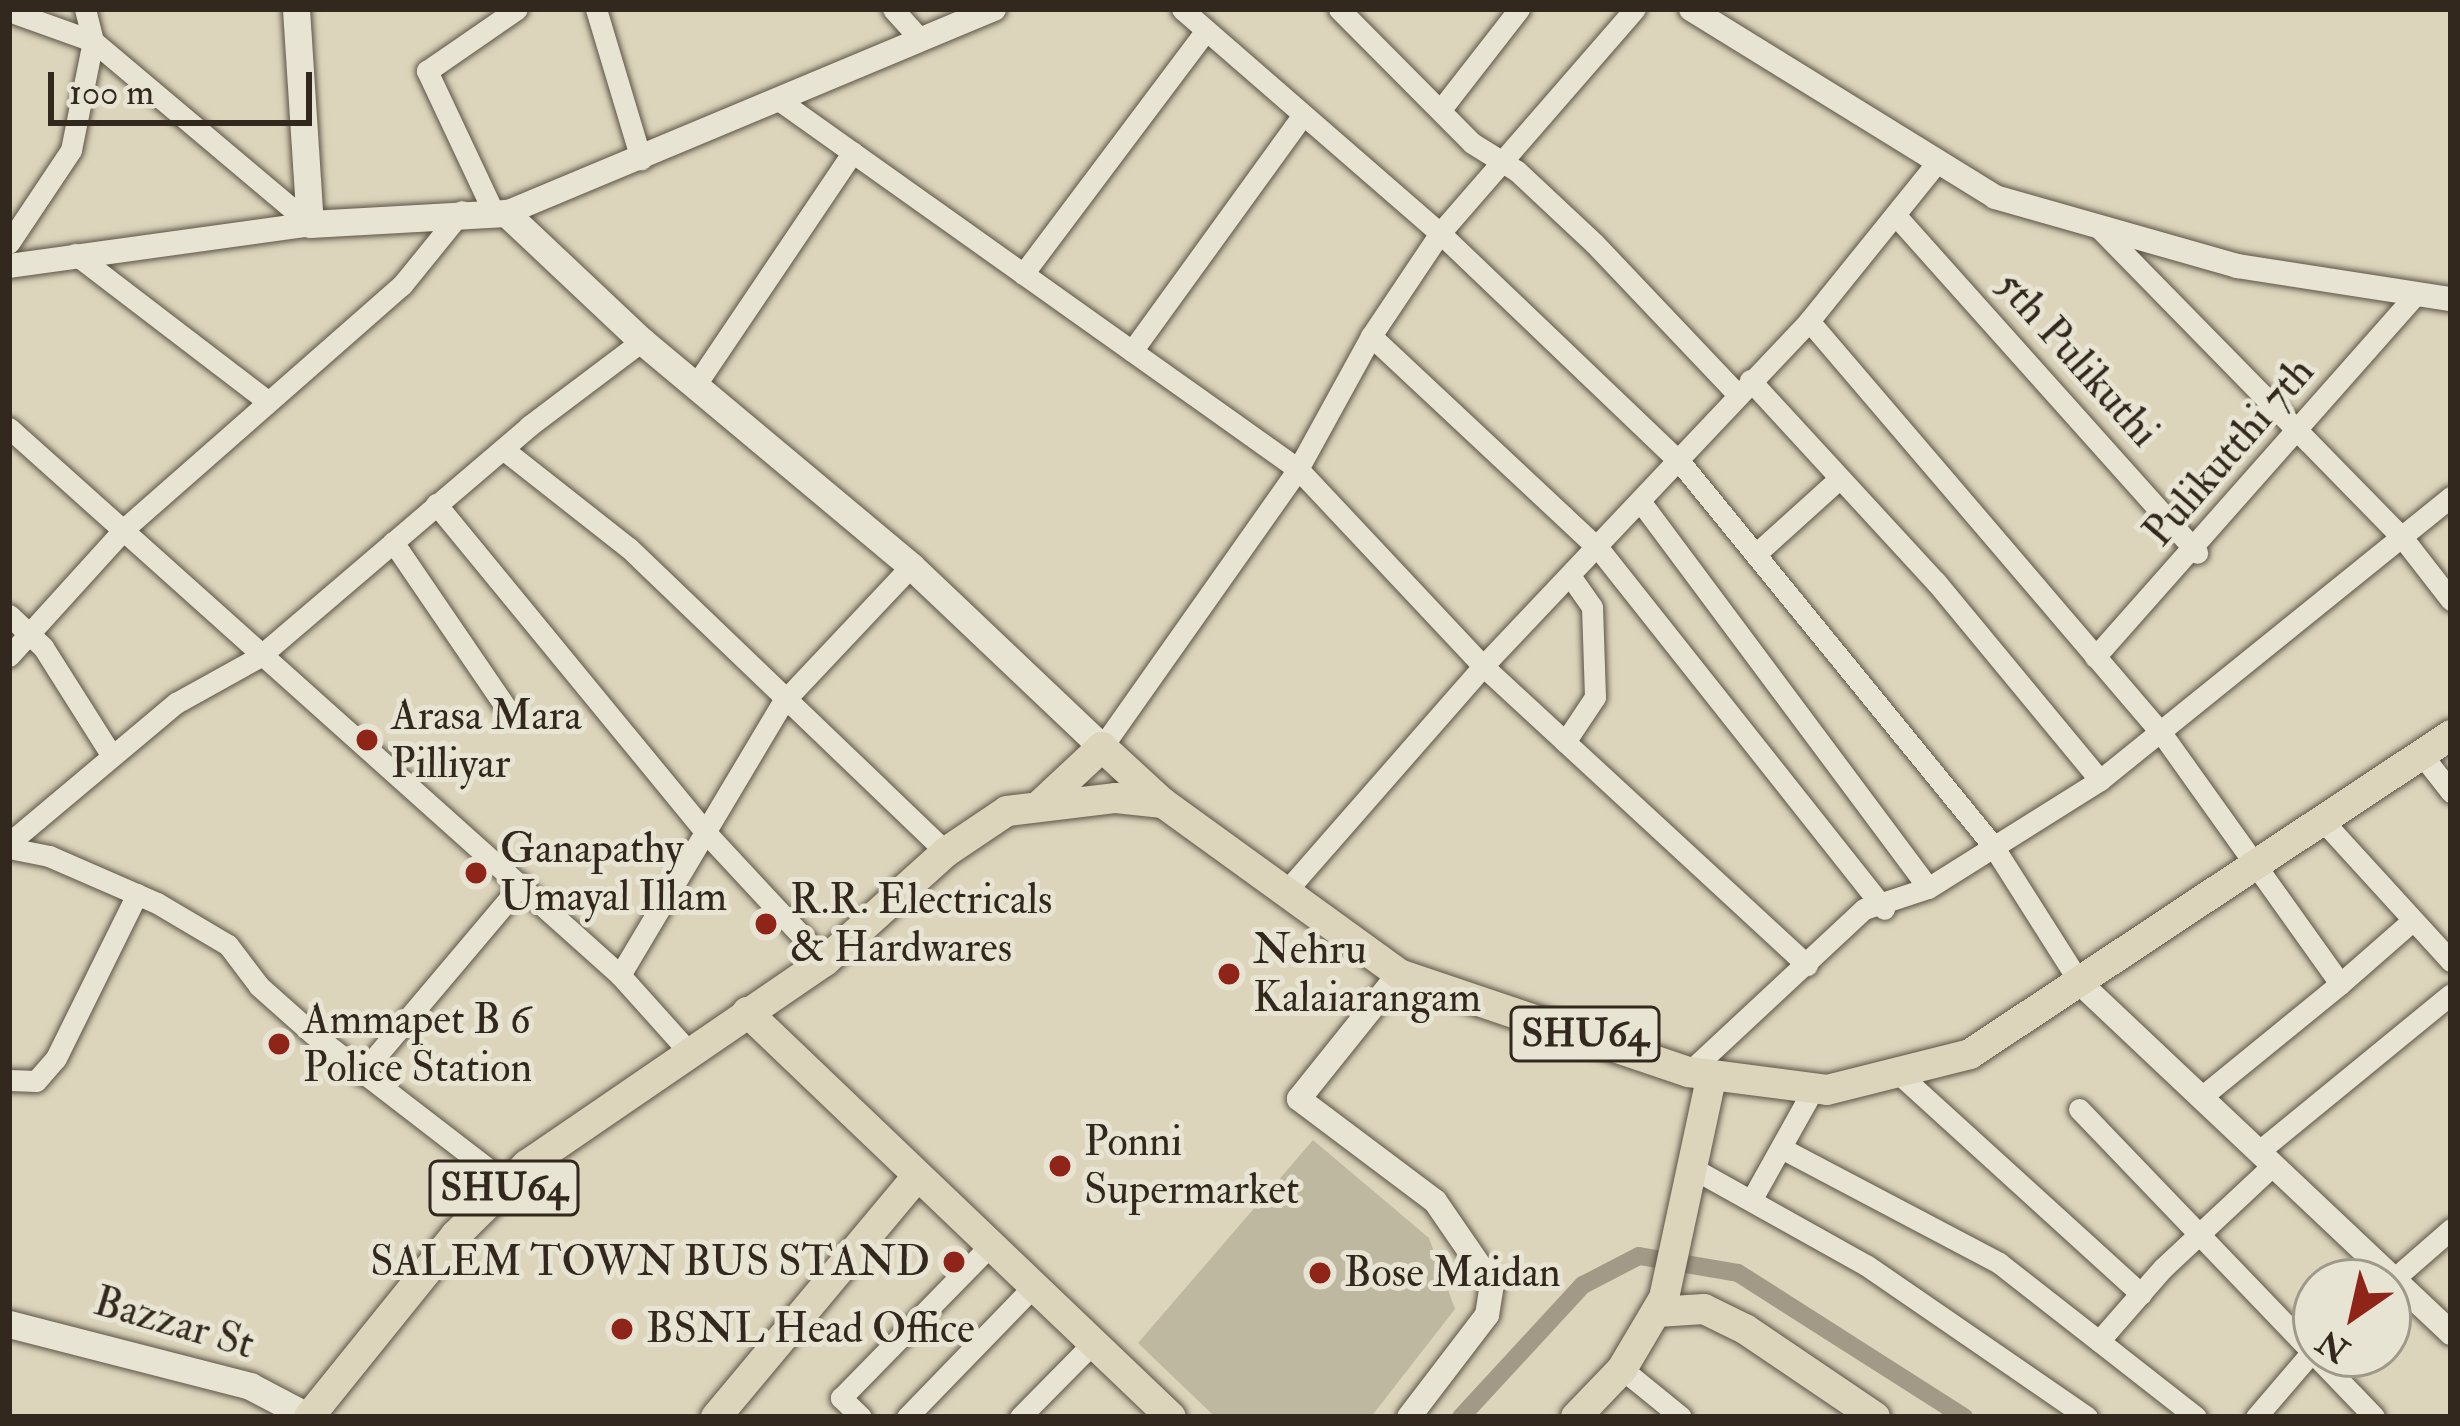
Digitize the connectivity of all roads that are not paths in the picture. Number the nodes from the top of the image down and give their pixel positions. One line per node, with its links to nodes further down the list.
1 (85, 9): 15 (street)
2 (296, 9): 26 (main road)
3 (518, 9): 24 (street)
4 (596, 9): 20 (street)
5 (893, 9): 14 (street)
6 (994, 9): 14 (street)
7 (1182, 9): 13 (street)
8 (1339, 9): 17 (street)
9 (1520, 9): 17 (street)
10 (1635, 9): 22 (street)
11 (1691, 9): 21 (street)
12 (9, 11): 15 (street)
13 (1207, 30): 18 (street); 32 (street)
14 (920, 39): 16 (street)
15 (93, 41): 26 (street); 29 (street)
16 (783, 103): 19 (street); 20 (street)
17 (1442, 108): 22 (street)
18 (1304, 115): 28 (street); 38 (street)
19 (853, 152): 32 (street); 39 (street)
20 (640, 158): 24 (street)
21 (1938, 160): 25 (street); 27 (street)
22 (1502, 161): 28 (street); 40 (street)
23 (463, 211): 24 (main road); 26 (main road); 41 (street)
24 (499, 211): 37 (main road)
25 (1898, 218): 35 (street); 56 (street, 5th Pulikuthi)
26 (310, 224): 30 (street)
27 (2096, 226): 33 (street); 43 (street)
28 (1440, 233): 36 (street); 45 (street)
29 (9, 243)
30 (75, 254): 31 (street); 41 (street)
31 (9, 266)
32 (1023, 274): 38 (street)
33 (2416, 293): 34 (street); 43 (street, Pulikutthi 7th)
34 (2451, 299)
35 (1809, 321): 40 (street); 63 (street)
36 (1371, 336): 46 (street); 54 (street)
37 (642, 341): 39 (main road); 44 (street)
38 (1132, 350): 46 (street)
39 (695, 386): 57 (main road)
40 (1744, 387): 45 (street); 47 (street)
41 (267, 401): 51 (street)
42 (9, 428): 51 (street)
43 (2297, 432): 52 (street); 56 (street, Pulikutthi 7th)
44 (502, 449): 49 (street); 65 (street)
45 (1680, 462): 50 (street); 55 (street)
46 (1298, 469): 64 (street); 70 (street)
47 (1840, 478): 55 (street); 73 (street)
48 (2451, 497): 52 (street)
49 (436, 504): 53 (street); 78 (street)
50 (1643, 505): 54 (street); 84 (street)
51 (124, 529): 60 (street); 62 (street)
52 (2404, 541): 59 (street); 67 (street)
53 (393, 542): 62 (street); 66 (street)
54 (1599, 549): 58 (street); 87 (street)
55 (1758, 551): 80 (street)
56 (2197, 551): 63 (street, Pulikutthi 7th)
57 (911, 566): 65 (street); 70 (main road)
58 (1571, 577): 64 (street); 69 (street)
59 (2451, 600)
60 (17, 622): 61 (street); 71 (street)
61 (9, 656)
62 (259, 657): 71 (street); 83 (street)
63 (2096, 657): 67 (street)
64 (1483, 666): 69 (street); 85 (street)
65 (783, 702): 78 (street); 81 (street)
66 (505, 706)
67 (2162, 734): 73 (street); 82 (street)
68 (2451, 735): 72 (main road, SHU64)
69 (1565, 742): 91 (street)
70 (1102, 747): 75 (main road); 76 (main road)
71 (110, 753): 79 (street)
72 (2422, 754): 74 (street); 77 (main road, SHU64)
73 (2100, 780): 80 (street)
74 (2451, 793)
75 (1163, 802): 76 (main road, SHU64); 85 (main road, SHU64)
76 (1042, 803): 81 (main road, SHU64)
77 (2323, 821): 82 (main road, SHU64); 88 (street)
78 (708, 835): 89 (street); 93 (street)
79 (9, 846): 86 (street)
80 (1993, 846): 84 (street); 94 (street)
81 (946, 852): 89 (main road, SHU64)
82 (2254, 866): 94 (main road, SHU64); 95 (street)
83 (521, 885): 93 (street); 100 (street)
84 (1928, 888): 87 (street)
85 (1288, 890): 92 (main road, SHU64)
86 (136, 894): 100 (street); 102 (street)
87 (1884, 909): 91 (street)
88 (2412, 921): 90 (street); 95 (street)
89 (825, 961): 97 (main road, SHU64)
90 (2451, 961)
91 (1807, 965): 101 (street)
92 (1399, 974): 101 (main road, SHU64); 137 (street)
93 (620, 975): 98 (street)
94 (2080, 983): 99 (main road, SHU64); 104 (street)
95 (2340, 984): 104 (street)
96 (2451, 994): 107 (street)
97 (747, 1012): 98 (main road, SHU64); 109 (main road)
98 (689, 1052): 110 (main road, SHU64)
99 (1898, 1072): 103 (main road, SHU64); 118 (street)
100 (361, 1074): 110 (street)
101 (1700, 1075): 103 (main road, SHU64); 108 (main road)
102 (9, 1080)
103 (1814, 1088): 106 (street)
104 (2204, 1094): 107 (street)
105 (2078, 1109): 113 (street)
106 (1785, 1150): 111 (street); 124 (street)
107 (2266, 1159): 113 (street); 115 (street)
108 (1694, 1169): 111 (street); 120 (main road)
109 (915, 1178): 114 (main road); 131 (main road)
110 (508, 1184): 130 (main road, SHU64)
111 (1753, 1197): 141 (street)
112 (2451, 1228): 116 (street)
113 (2199, 1235): 118 (street); 122 (street)
114 (988, 1248): 117 (main road); 132 (street)
115 (2367, 1258)
116 (2412, 1263)
117 (1031, 1289): 125 (main road); 133 (street)
118 (2141, 1294): 124 (street)
119 (2412, 1300): 123 (street)
120 (1661, 1305): 126 (main road); 140 (main road)
121 (9, 1324): 130 (main road, Bazzar St)
122 (2292, 1327)
123 (2451, 1333)
124 (2099, 1342): 142 (street)
125 (1090, 1346): 134 (street); 136 (main road)
126 (1622, 1370): 138 (main road); 139 (street)
127 (2292, 1375): 143 (street)
128 (2340, 1378): 144 (street)
129 (1112, 1381): 135 (main road)
130 (309, 1417)
131 (716, 1417)
132 (861, 1417)
133 (907, 1417)
134 (1020, 1417)
135 (1144, 1417)
136 (1171, 1417)
137 (1409, 1417)
138 (1576, 1417)
139 (1681, 1417)
140 (1875, 1417)
141 (2087, 1417)
142 (2196, 1417)
143 (2256, 1417)
144 (2374, 1417)

